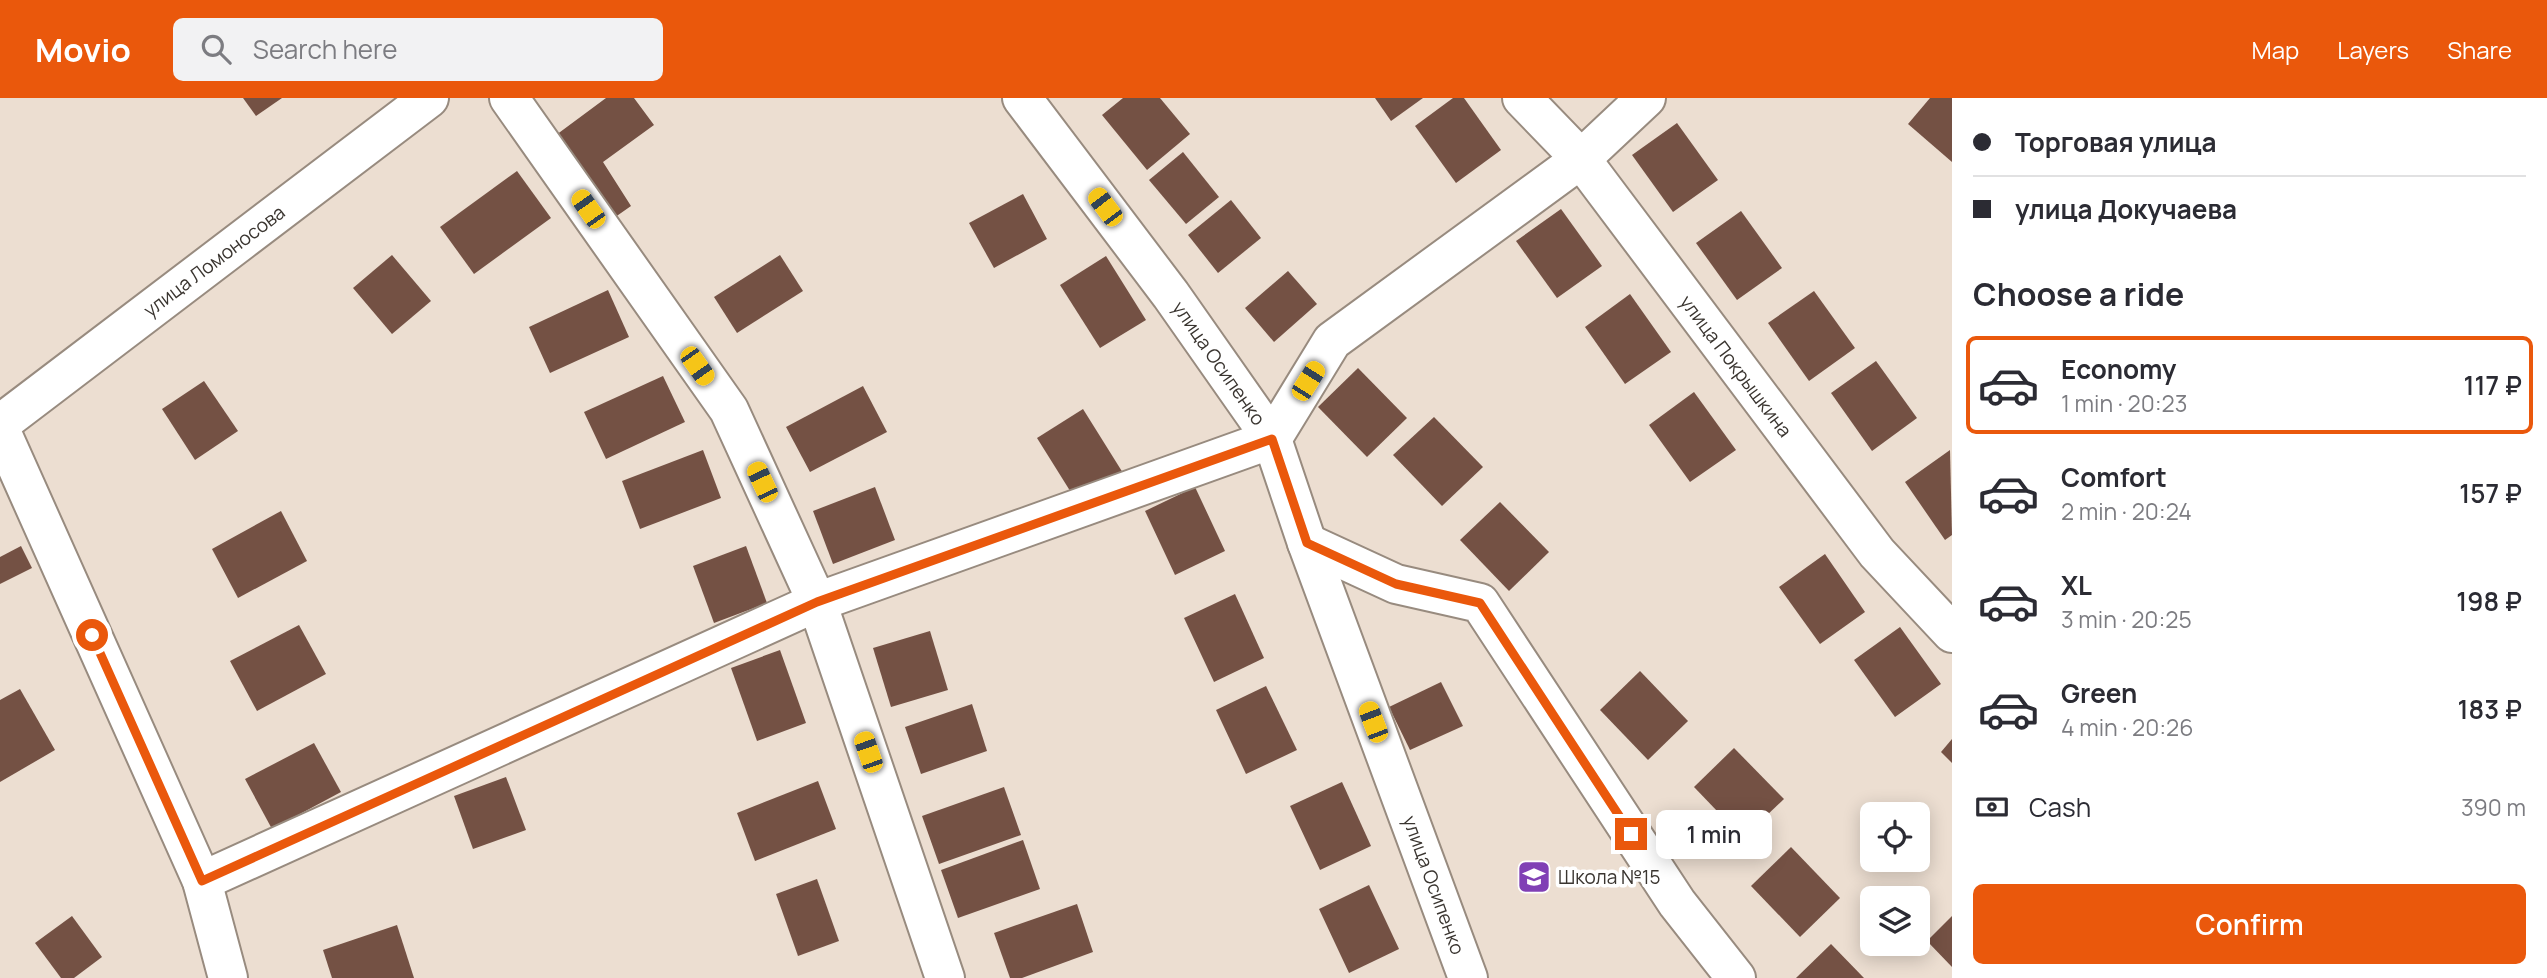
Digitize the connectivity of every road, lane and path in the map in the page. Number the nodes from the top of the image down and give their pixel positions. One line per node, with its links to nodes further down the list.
1 (429, 98): 7 (street, улица Ломоносова)
2 (509, 98): 10 (street)
3 (1022, 98): 8 (street, улица Осипенко)
4 (1522, 98): 6 (street, улица Покрышкина)
5 (1646, 98): 6 (street)
6 (1581, 159): 8 (street); 11 (street, улица Покрышкина)
7 (0, 427): 12 (street)
8 (1272, 439): 9 (street, улица Осипенко); 10 (street)
9 (1307, 543): 15 (street, улица Осипенко); 16 (street)
10 (817, 602): 12 (street); 14 (street)
11 (1952, 633)
12 (202, 881): 13 (street)
13 (228, 978)
14 (945, 978)
15 (1468, 978)
16 (1736, 978)

